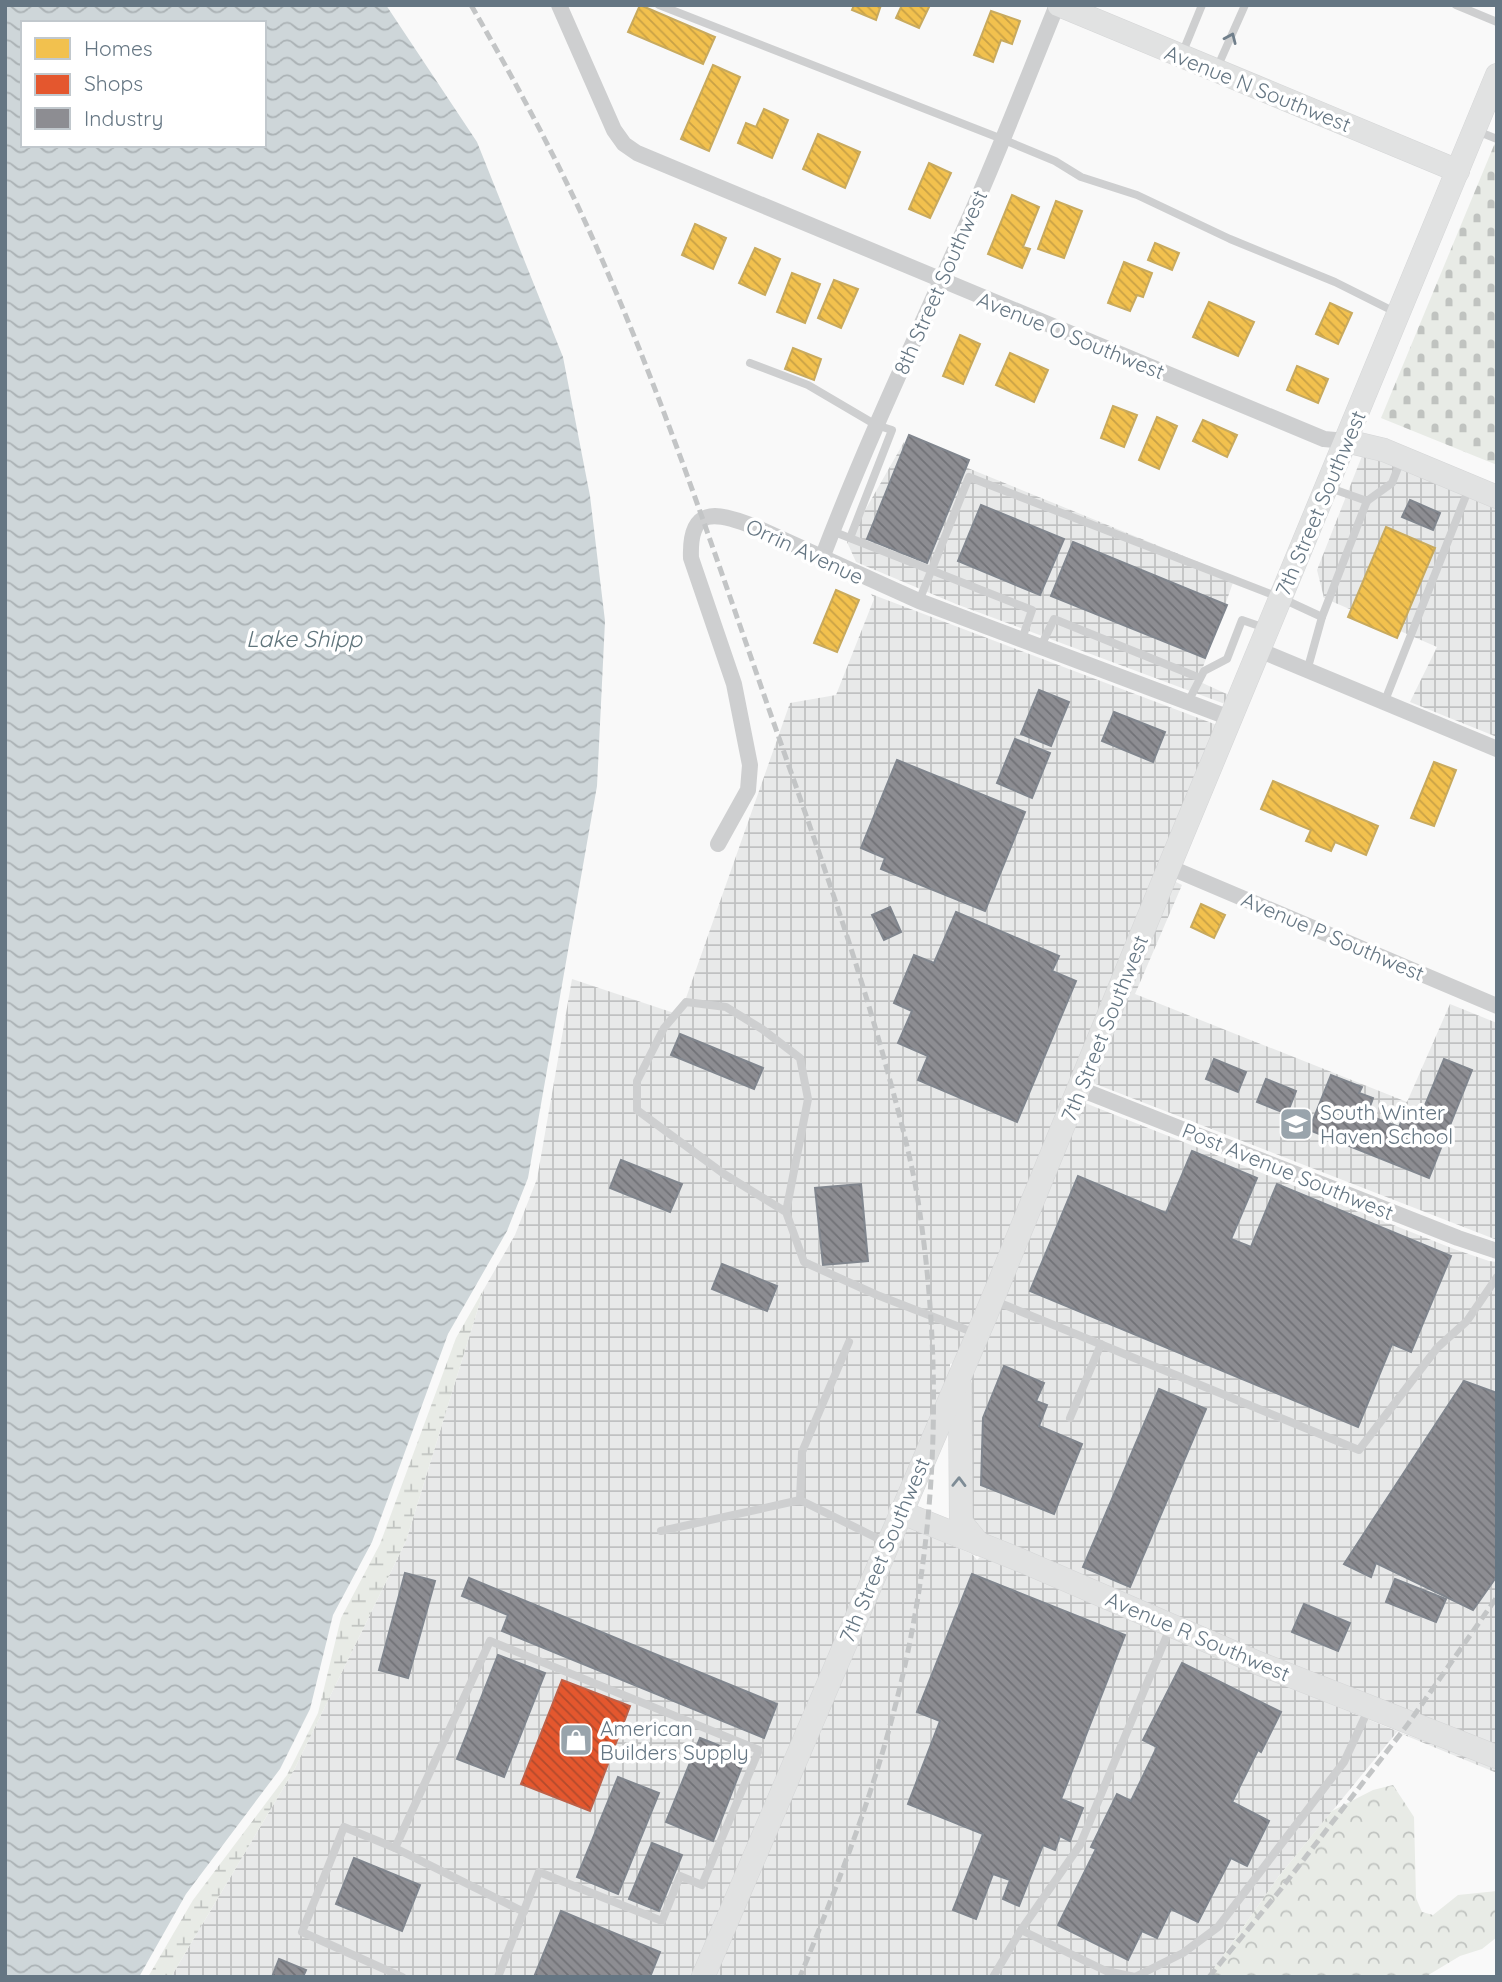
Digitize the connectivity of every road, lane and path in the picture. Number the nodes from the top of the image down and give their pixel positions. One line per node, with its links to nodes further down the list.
1 (659, 5): 12 (lane)
2 (1058, 5): 8 (street, Avenue N Southwest); 12 (street, 8th Street Southwest)
3 (1202, 5): 8 (lane)
4 (1245, 5): 9 (lane, one-way to 4)
5 (1456, 5): 7 (lane)
6 (559, 6): 15 (street, Avenue O Southwest)
7 (1497, 22)
8 (1181, 57): 9 (street, Avenue N Southwest)
9 (1216, 71): 14 (street, Avenue N Southwest)
10 (1497, 75): 11 (street, 7th Street Southwest)
11 (1474, 130): 13 (lane); 14 (street, 7th Street Southwest)
12 (1002, 139): 15 (street, 8th Street Southwest); 16 (lane)
13 (1497, 139)
14 (1458, 171): 16 (street, 7th Street Southwest)
15 (940, 280): 18 (street, 8th Street Southwest); 19 (street, Avenue O Southwest)
16 (1399, 314): 19 (street, 7th Street Southwest)
17 (750, 363): 18 (lane)
18 (876, 425): 25 (street, 8th Street Southwest); 26 (lane)
19 (1346, 441): 20 (street, Avenue O Southwest); 22 (street, 7th Street Southwest)
20 (1402, 457): 21 (street, Avenue O Southwest); 24 (lane)
21 (1470, 486): 23 (street, Avenue O Southwest); 38 (lane)
22 (1327, 487): 24 (lane); 29 (street, 7th Street Southwest)
23 (1497, 497)
24 (1367, 501): 31 (lane)
25 (832, 531): 26 (lane); 27 (street, 8th Street Southwest)
26 (850, 538): 28 (lane)
27 (822, 558): 30 (street, Orrin Avenue); 41 (street, Orrin Avenue)
28 (931, 570): 29 (lane); 30 (lane); 32 (lane)
29 (1280, 598): 31 (lane); 33 (street, 7th Street Southwest)
30 (919, 601): 32 (street, Orrin Avenue)
31 (1322, 617): 35 (lane)
32 (1022, 639): 34 (street, Orrin Avenue)
33 (1263, 640): 35 (street); 36 (lane); 39 (street, 7th Street Southwest)
34 (1041, 646): 36 (lane); 37 (street, Orrin Avenue)
35 (1307, 671): 38 (street)
36 (1200, 678): 37 (lane)
37 (1188, 702): 39 (street, Orrin Avenue)
38 (1384, 704): 40 (street)
39 (1230, 718): 42 (street, 7th Street Southwest)
40 (1497, 750)
41 (718, 844)
42 (1169, 867): 43 (street, Avenue P Southwest); 44 (street, 7th Street Southwest)
43 (1497, 1006)
44 (1080, 1089): 46 (street, Post Avenue Southwest); 48 (street, 7th Street Southwest)
45 (786, 1212): 45 (lane); 49 (lane)
46 (1497, 1251)
47 (1497, 1277): 51 (lane)
48 (992, 1300): 49 (street, 7th Street Southwest); 51 (lane)
49 (978, 1334): 52 (street, 7th Street Southwest)
50 (849, 1342): 54 (lane)
51 (1101, 1344): 53 (lane)
52 (961, 1374): 55 (street, 7th Street Southwest); 58 (street, one-way to 52)
53 (1070, 1418)
54 (800, 1500): 56 (lane); 57 (lane)
55 (900, 1512): 57 (street, 7th Street Southwest); 58 (street, Avenue R Southwest)
56 (662, 1531)
57 (887, 1543): 65 (street, 7th Street Southwest)
58 (979, 1544): 59 (street, Avenue R Southwest)
59 (1171, 1626): 60 (street, Avenue R Southwest); 64 (lane)
60 (1369, 1708): 61 (street, Avenue R Southwest); 64 (lane)
61 (1497, 1757)
62 (395, 1849): 63 (lane); 63 (lane); 66 (lane)
63 (524, 1912): 67 (lane)
64 (1021, 1930): 68 (lane)
65 (707, 1976)
66 (402, 1977)
67 (498, 1977)
68 (993, 1977)

